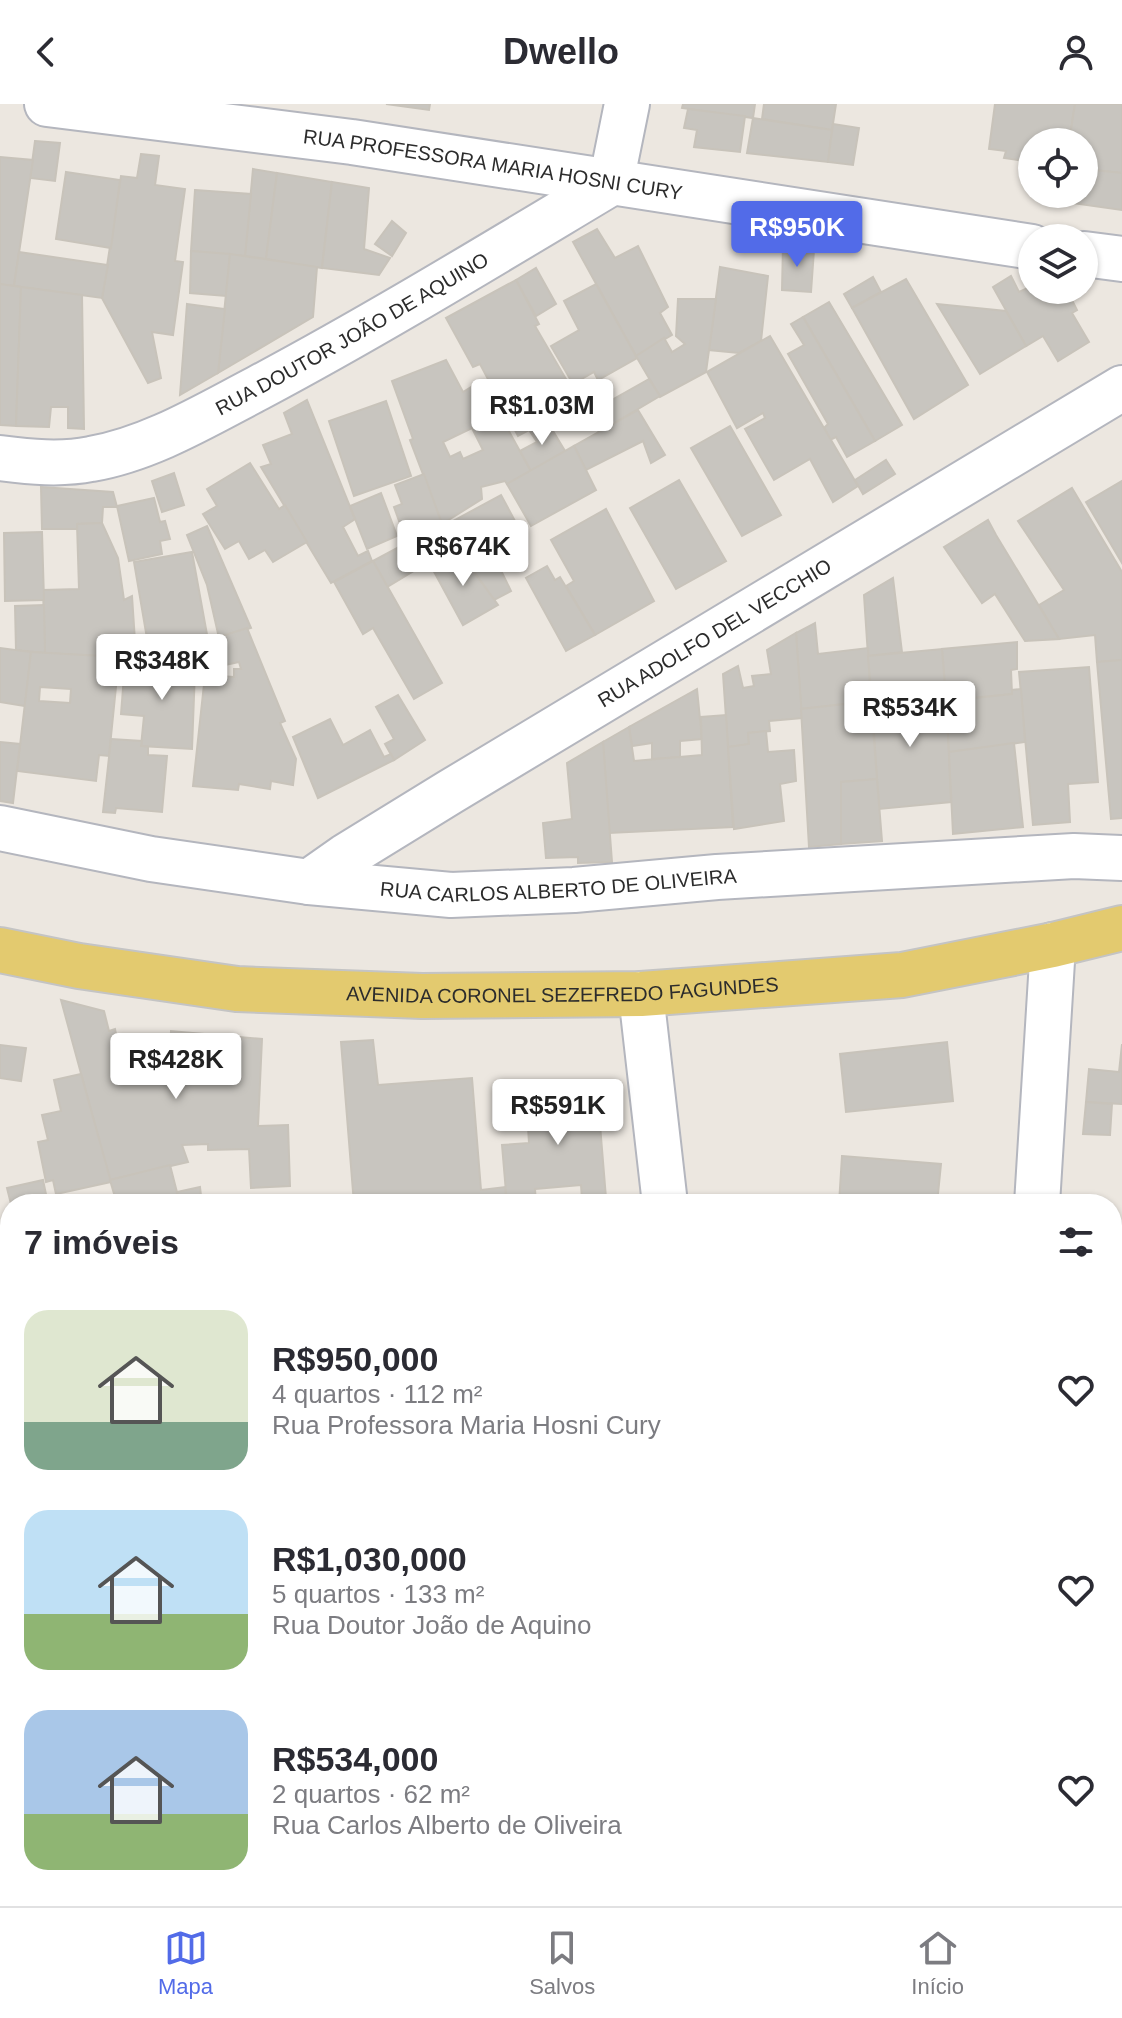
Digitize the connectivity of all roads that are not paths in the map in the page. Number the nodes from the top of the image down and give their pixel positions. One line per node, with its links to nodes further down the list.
1 (47, 104): 3 (street, RUA PROFESSORA MARIA HOSNI CURY)
2 (627, 104): 3 (street)
3 (611, 183): 4 (street, RUA PROFESSORA MARIA HOSNI CURY); 8 (street, RUA DOUTOR JOÃO DE AQUINO)
4 (1018, 245)
5 (1098, 256): 6 (street)
6 (1122, 259)
7 (1122, 388): 11 (street, RUA ADOLFO DEL VECCHIO)
8 (0, 458)
9 (0, 828): 11 (street, RUA CARLOS ALBERTO DE OLIVEIRA)
10 (1122, 858): 11 (street, RUA CARLOS ALBERTO DE OLIVEIRA)
11 (309, 882)
12 (1122, 928): 13 (main road, AVENIDA CORONEL SEZEFREDO FAGUNDES)
13 (1053, 945): 15 (main road, AVENIDA CORONEL SEZEFREDO FAGUNDES); 17 (street)
14 (0, 950): 15 (main road, AVENIDA CORONEL SEZEFREDO FAGUNDES)
15 (641, 994): 16 (street)
16 (664, 1194)
17 (1038, 1194)

